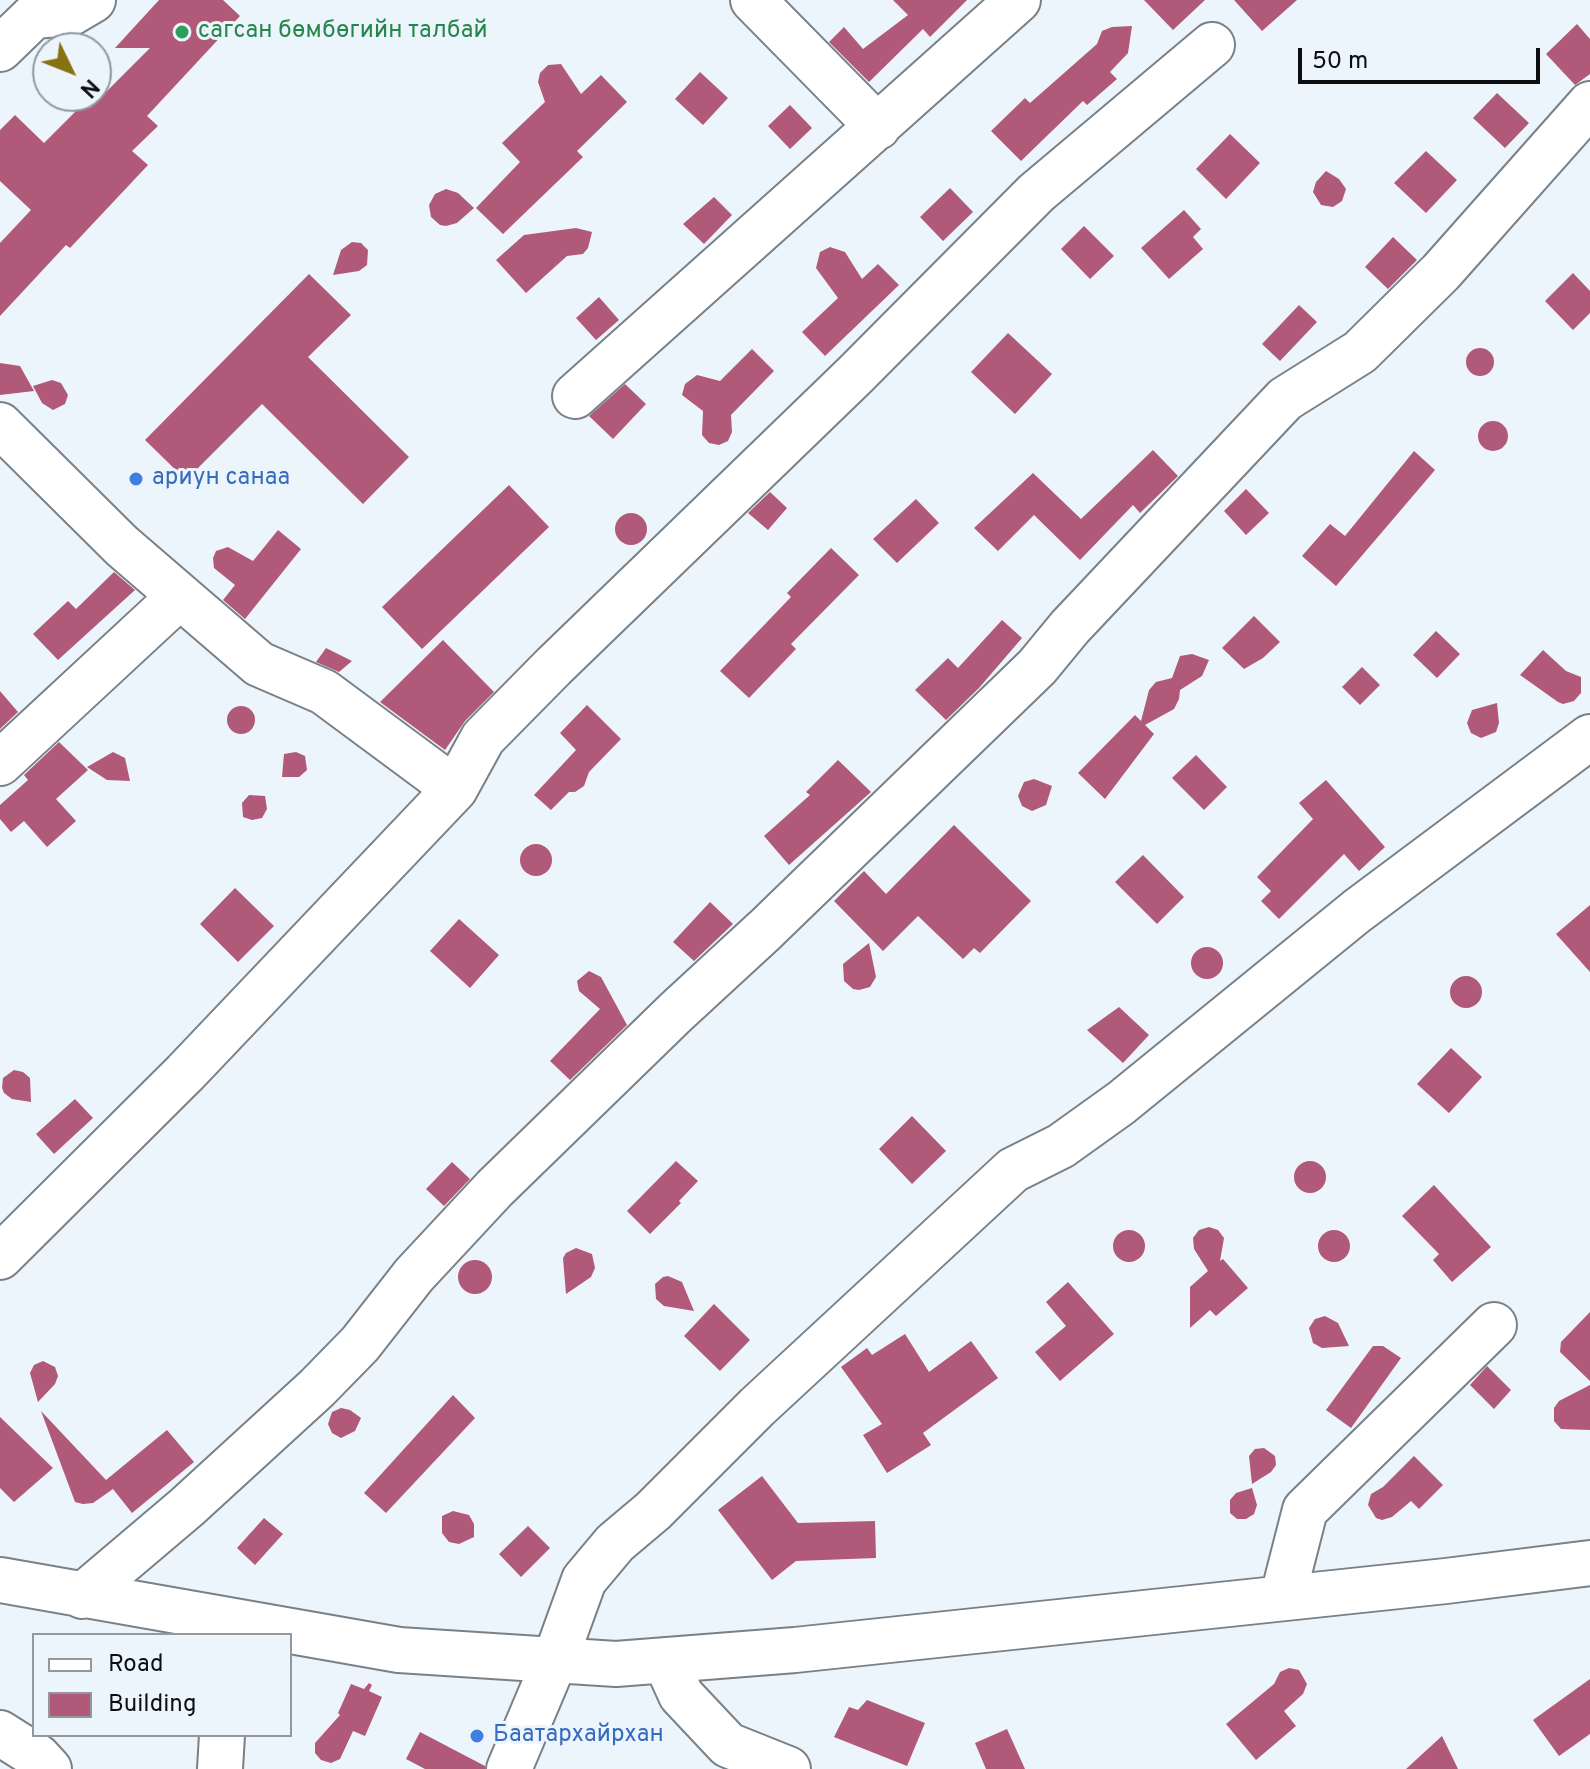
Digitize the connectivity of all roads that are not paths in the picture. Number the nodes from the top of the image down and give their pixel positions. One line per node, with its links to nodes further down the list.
1 (93, 0): 4 (street)
2 (753, 0): 8 (street)
3 (1018, 0): 8 (street)
4 (28, 8): 6 (street)
5 (1212, 45): 14 (street)
6 (0, 49)
7 (1590, 104): 19 (street)
8 (878, 127): 9 (street)
9 (575, 396)
10 (0, 425): 11 (street)
11 (179, 597): 13 (street); 14 (street)
12 (1590, 737): 24 (street)
13 (0, 763)
14 (455, 789): 15 (street)
15 (0, 1257)
16 (1494, 1325): 20 (street)
17 (1590, 1563): 20 (street)
18 (0, 1580): 19 (street)
19 (82, 1596): 21 (street)
20 (1283, 1596): 25 (street)
21 (227, 1628): 22 (street)
22 (266, 1633)
23 (292, 1636): 24 (street)
24 (555, 1660): 25 (street); 30 (street)
25 (665, 1660): 31 (street)
26 (0, 1733): 28 (street)
27 (222, 1737): 29 (street)
28 (49, 1769)
29 (220, 1769)
30 (509, 1769)
31 (788, 1769)

